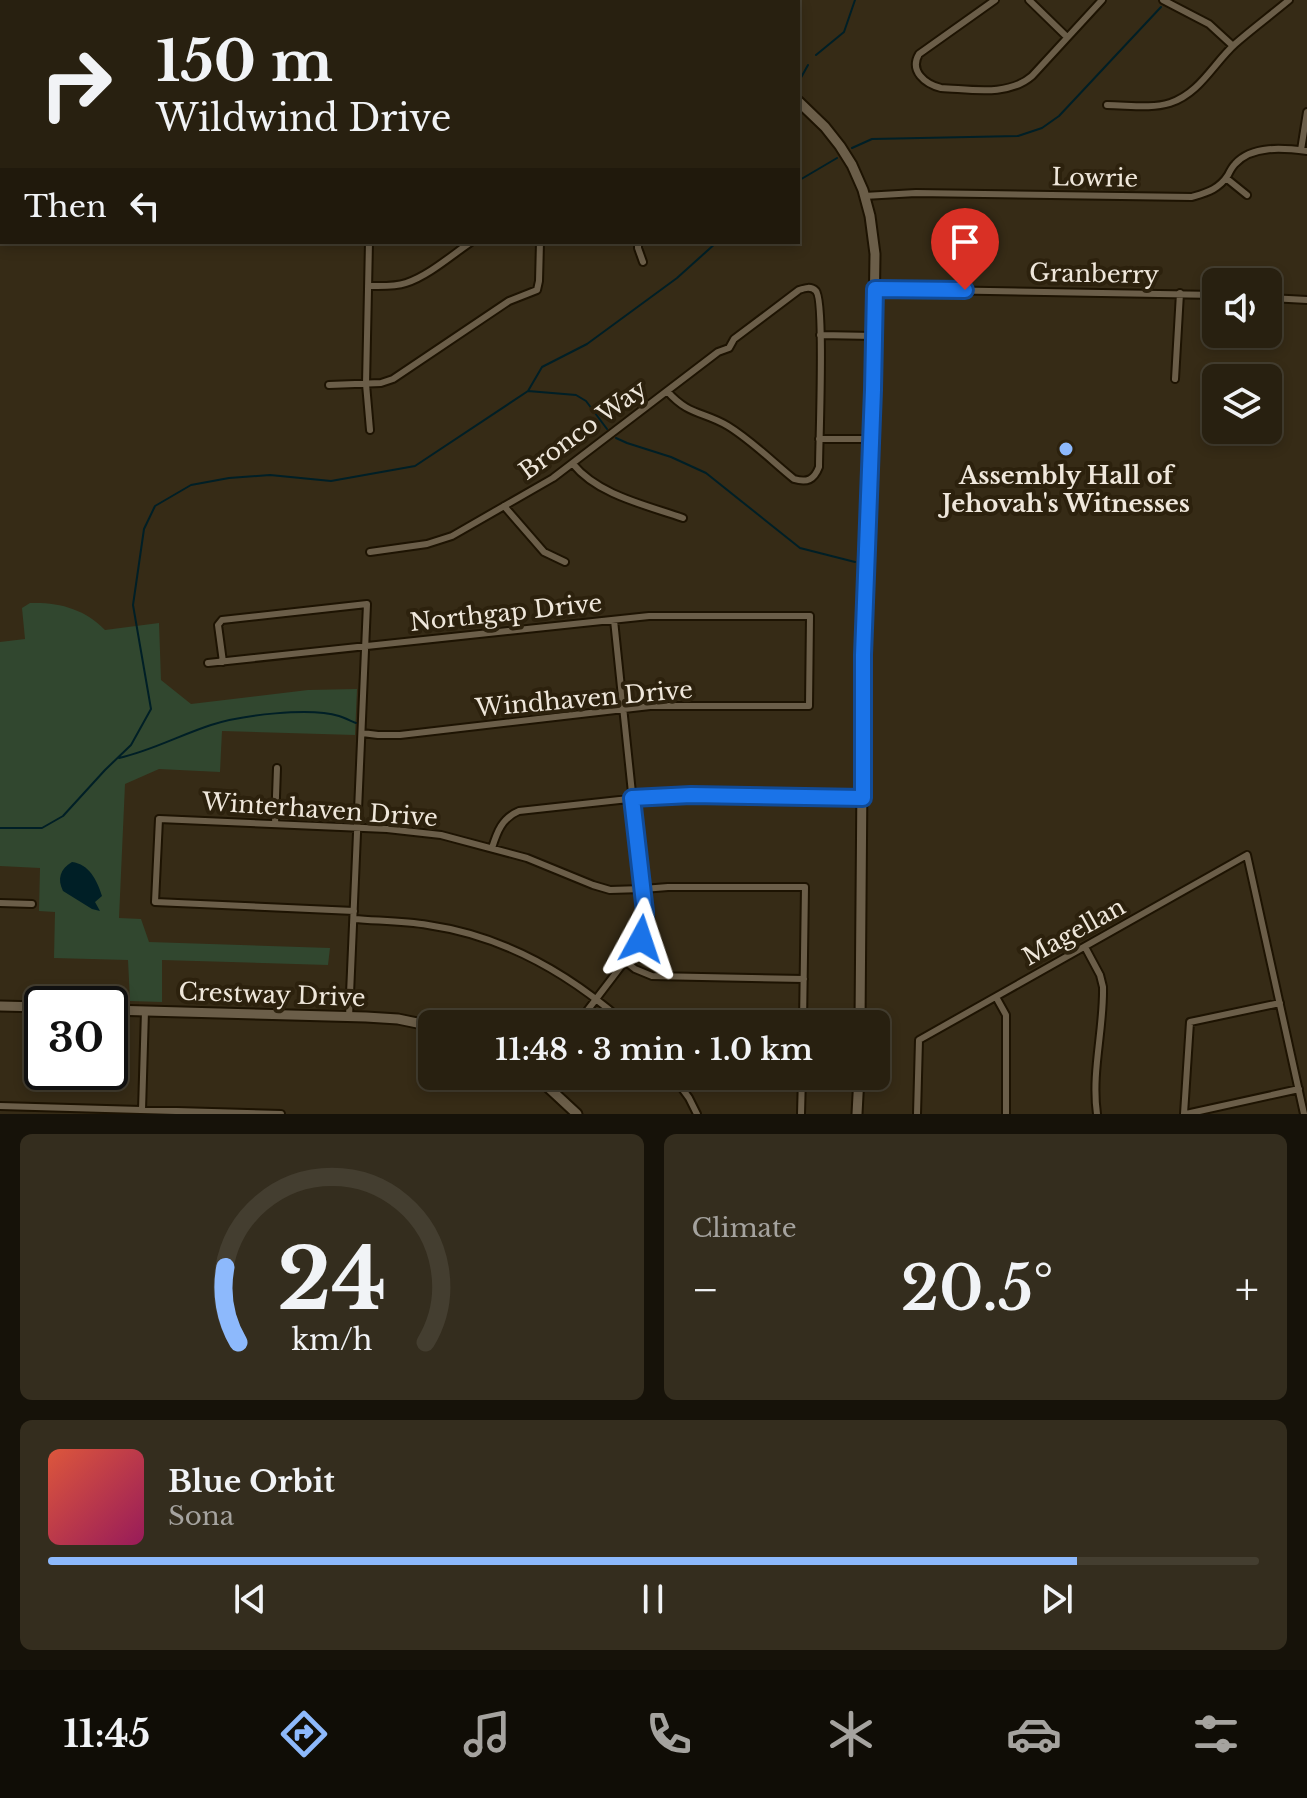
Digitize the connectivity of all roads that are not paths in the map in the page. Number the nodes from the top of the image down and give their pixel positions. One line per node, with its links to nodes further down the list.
1 (995, 0): 6 (street)
2 (1029, 0): 6 (street)
3 (1102, 0): 6 (street)
4 (1163, 0): 7 (street)
5 (1289, 0): 7 (street)
6 (1067, 37)
7 (1233, 46): 9 (street)
8 (800, 103): 14 (main road)
9 (1107, 105)
10 (1307, 112): 11 (street)
11 (1304, 150): 12 (street, Lowrie)
12 (1226, 178): 13 (street); 14 (street, Lowrie)
13 (1247, 195)
14 (864, 196): 21 (main road)
15 (369, 244): 20 (street)
16 (540, 244): 29 (street)
17 (638, 244): 19 (street)
18 (460, 245): 20 (street)
19 (643, 262)
20 (368, 286): 29 (street)
21 (875, 289): 22 (street, Granberry); 27 (main road)
22 (1180, 293): 23 (street, Granberry); 28 (street)
23 (1202, 294)
24 (1282, 299): 25 (street)
25 (1307, 300)
26 (820, 335): 27 (street); 31 (street, Bronco Way); 33 (street)
27 (874, 336): 34 (main road)
28 (1175, 379)
29 (366, 384): 30 (street); 32 (street)
30 (329, 385)
31 (667, 391): 33 (street); 35 (street, Bronco Way)
32 (370, 430)
33 (819, 439): 34 (street)
34 (871, 439): 49 (main road)
35 (573, 464): 36 (street, Bronco Way); 37 (street)
36 (504, 506): 38 (street, Bronco Way); 39 (street)
37 (683, 518)
38 (370, 552)
39 (565, 562)
40 (614, 620): 41 (street, Northgap Drive); 44 (street, Northgap Drive); 45 (street)
41 (366, 645): 42 (street, Northgap Drive); 42 (street); 46 (street)
42 (223, 662): 43 (street, Northgap Drive)
43 (208, 663)
44 (809, 706): 45 (street, Windhaven Drive)
45 (623, 710): 46 (street, Windhaven Drive); 48 (street)
46 (362, 733): 51 (street)
47 (277, 768): 50 (street)
48 (632, 798): 49 (street); 52 (street); 53 (street)
49 (863, 798): 68 (main road)
50 (275, 824): 51 (street, Winterhaven Drive); 56 (street, Winterhaven Drive)
51 (358, 827): 52 (street, Winterhaven Drive); 56 (street)
52 (492, 848): 53 (street, Winterhaven Drive)
53 (643, 889): 58 (street); 59 (street, Winterhaven Drive)
54 (0, 903): 55 (street)
55 (32, 904)
56 (354, 915): 61 (street); 71 (street)
57 (1085, 947): 60 (street, Magellan); 62 (street, Magellan); 87 (street)
58 (625, 961): 59 (street); 61 (street)
59 (804, 979): 67 (street)
60 (996, 997): 85 (street, Magellan); 86 (street)
61 (597, 998): 65 (street); 66 (street)
62 (1280, 1003): 73 (street); 88 (street)
63 (0, 1006): 64 (main road)
64 (24, 1007)
65 (588, 1010)
66 (610, 1010)
67 (803, 1010)
68 (860, 1010)
69 (128, 1011): 70 (main road, Crestway Drive)
70 (145, 1011): 71 (main road, Crestway Drive); 79 (street)
71 (349, 1017): 72 (main road, Crestway Drive)
72 (418, 1023)
73 (1299, 1089): 88 (street); 89 (street)
74 (552, 1090): 81 (main road)
75 (682, 1090): 82 (street)
76 (802, 1090): 83 (street)
77 (858, 1090): 84 (main road)
78 (0, 1106): 79 (street)
79 (142, 1110): 80 (street)
80 (281, 1114)
81 (577, 1114)
82 (697, 1114)
83 (801, 1114)
84 (857, 1114)
85 (917, 1114)
86 (1006, 1114)
87 (1097, 1114)
88 (1185, 1114)
89 (1304, 1114)

